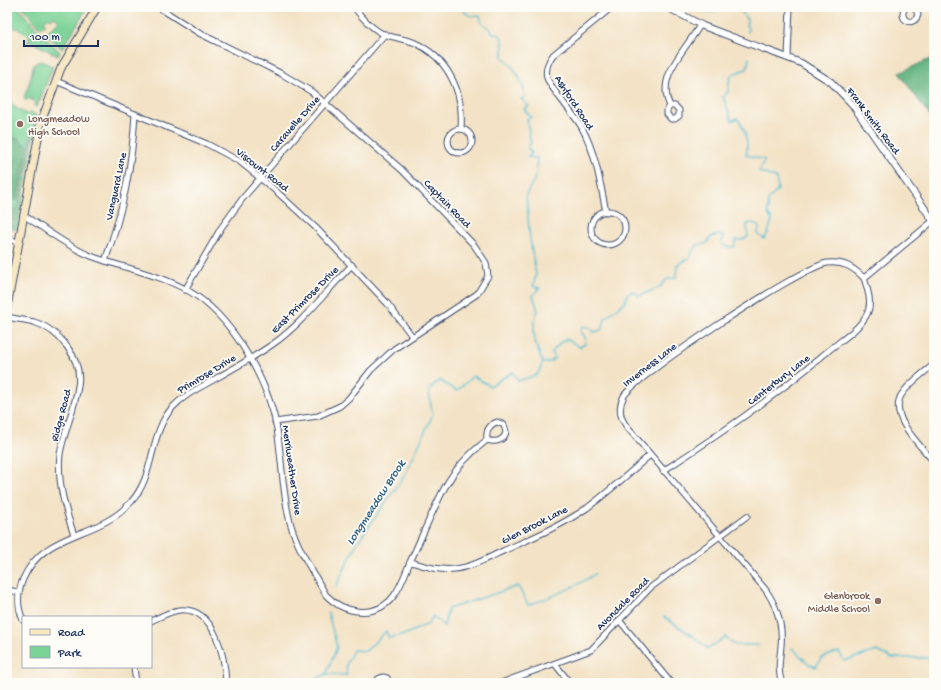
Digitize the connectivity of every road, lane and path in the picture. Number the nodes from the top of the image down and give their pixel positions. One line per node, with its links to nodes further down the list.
1 (97, 7): 12 (main road)
2 (158, 7): 13 (street, Captain Road)
3 (354, 7): 10 (street)
4 (612, 7): 18 (street, Ashford Road)
5 (667, 7): 9 (street, Frank Smith Road)
6 (790, 7): 11 (street)
7 (906, 7): 8 (street)
8 (917, 8)
9 (700, 25): 11 (street, Frank Smith Road); 14 (street)
10 (385, 34): 13 (street, Caravelle Drive); 16 (street)
11 (788, 57): 20 (street, Frank Smith Road)
12 (56, 81): 15 (street, Viscount Road); 19 (main road)
13 (325, 103): 17 (street, Caravelle Drive); 29 (street, Captain Road)
14 (670, 106)
15 (135, 114): 17 (street, Viscount Road); 23 (street, Vanguard Lane)
16 (461, 129): 16 (street)
17 (260, 178): 24 (street, Viscount Road); 26 (street, Caravelle Drive)
18 (606, 212): 18 (street)
19 (24, 215): 22 (main road); 23 (street, Merriweather Drive)
20 (933, 222): 25 (street)
21 (7, 237): 22 (street)
22 (18, 243): 27 (main road)
23 (105, 261): 26 (street, Merriweather Drive)
24 (352, 265): 29 (street, Viscount Road); 30 (street, East Primrose Drive)
25 (864, 278): 34 (street, Inverness Lane); 36 (street, Canterbury Lane)
26 (185, 290): 30 (street, Merriweather Drive)
27 (7, 308)
28 (7, 318): 38 (street, Ridge Road)
29 (412, 336): 32 (street, Captain Road)
30 (249, 359): 32 (street, Merriweather Drive); 38 (street, Primrose Drive)
31 (934, 364): 35 (street)
32 (275, 422): 40 (street, Merriweather Drive)
33 (487, 440): 40 (street, Merriweather Drive)
34 (650, 455): 36 (street, Inverness Lane); 40 (street, Glen Brook Lane)
35 (934, 462)
36 (663, 471): 39 (street, Inverness Lane)
37 (746, 516): 39 (street, Avondale Road)
38 (74, 535): 42 (street, Primrose Drive)
39 (719, 536): 45 (street, Avondale Road); 55 (street, Inverness Lane)
40 (411, 562)
41 (7, 589): 42 (street)
42 (19, 593): 43 (street, Primrose Drive)
43 (22, 617)
44 (152, 620): 49 (street)
45 (619, 620): 46 (street, Avondale Road); 54 (street)
46 (555, 664): 52 (street, Avondale Road); 53 (street)
47 (134, 668): 48 (street)
48 (136, 683)
49 (226, 683)
50 (376, 683): 51 (street)
51 (390, 683)
52 (502, 683)
53 (570, 683)
54 (671, 683)
55 (782, 683)

